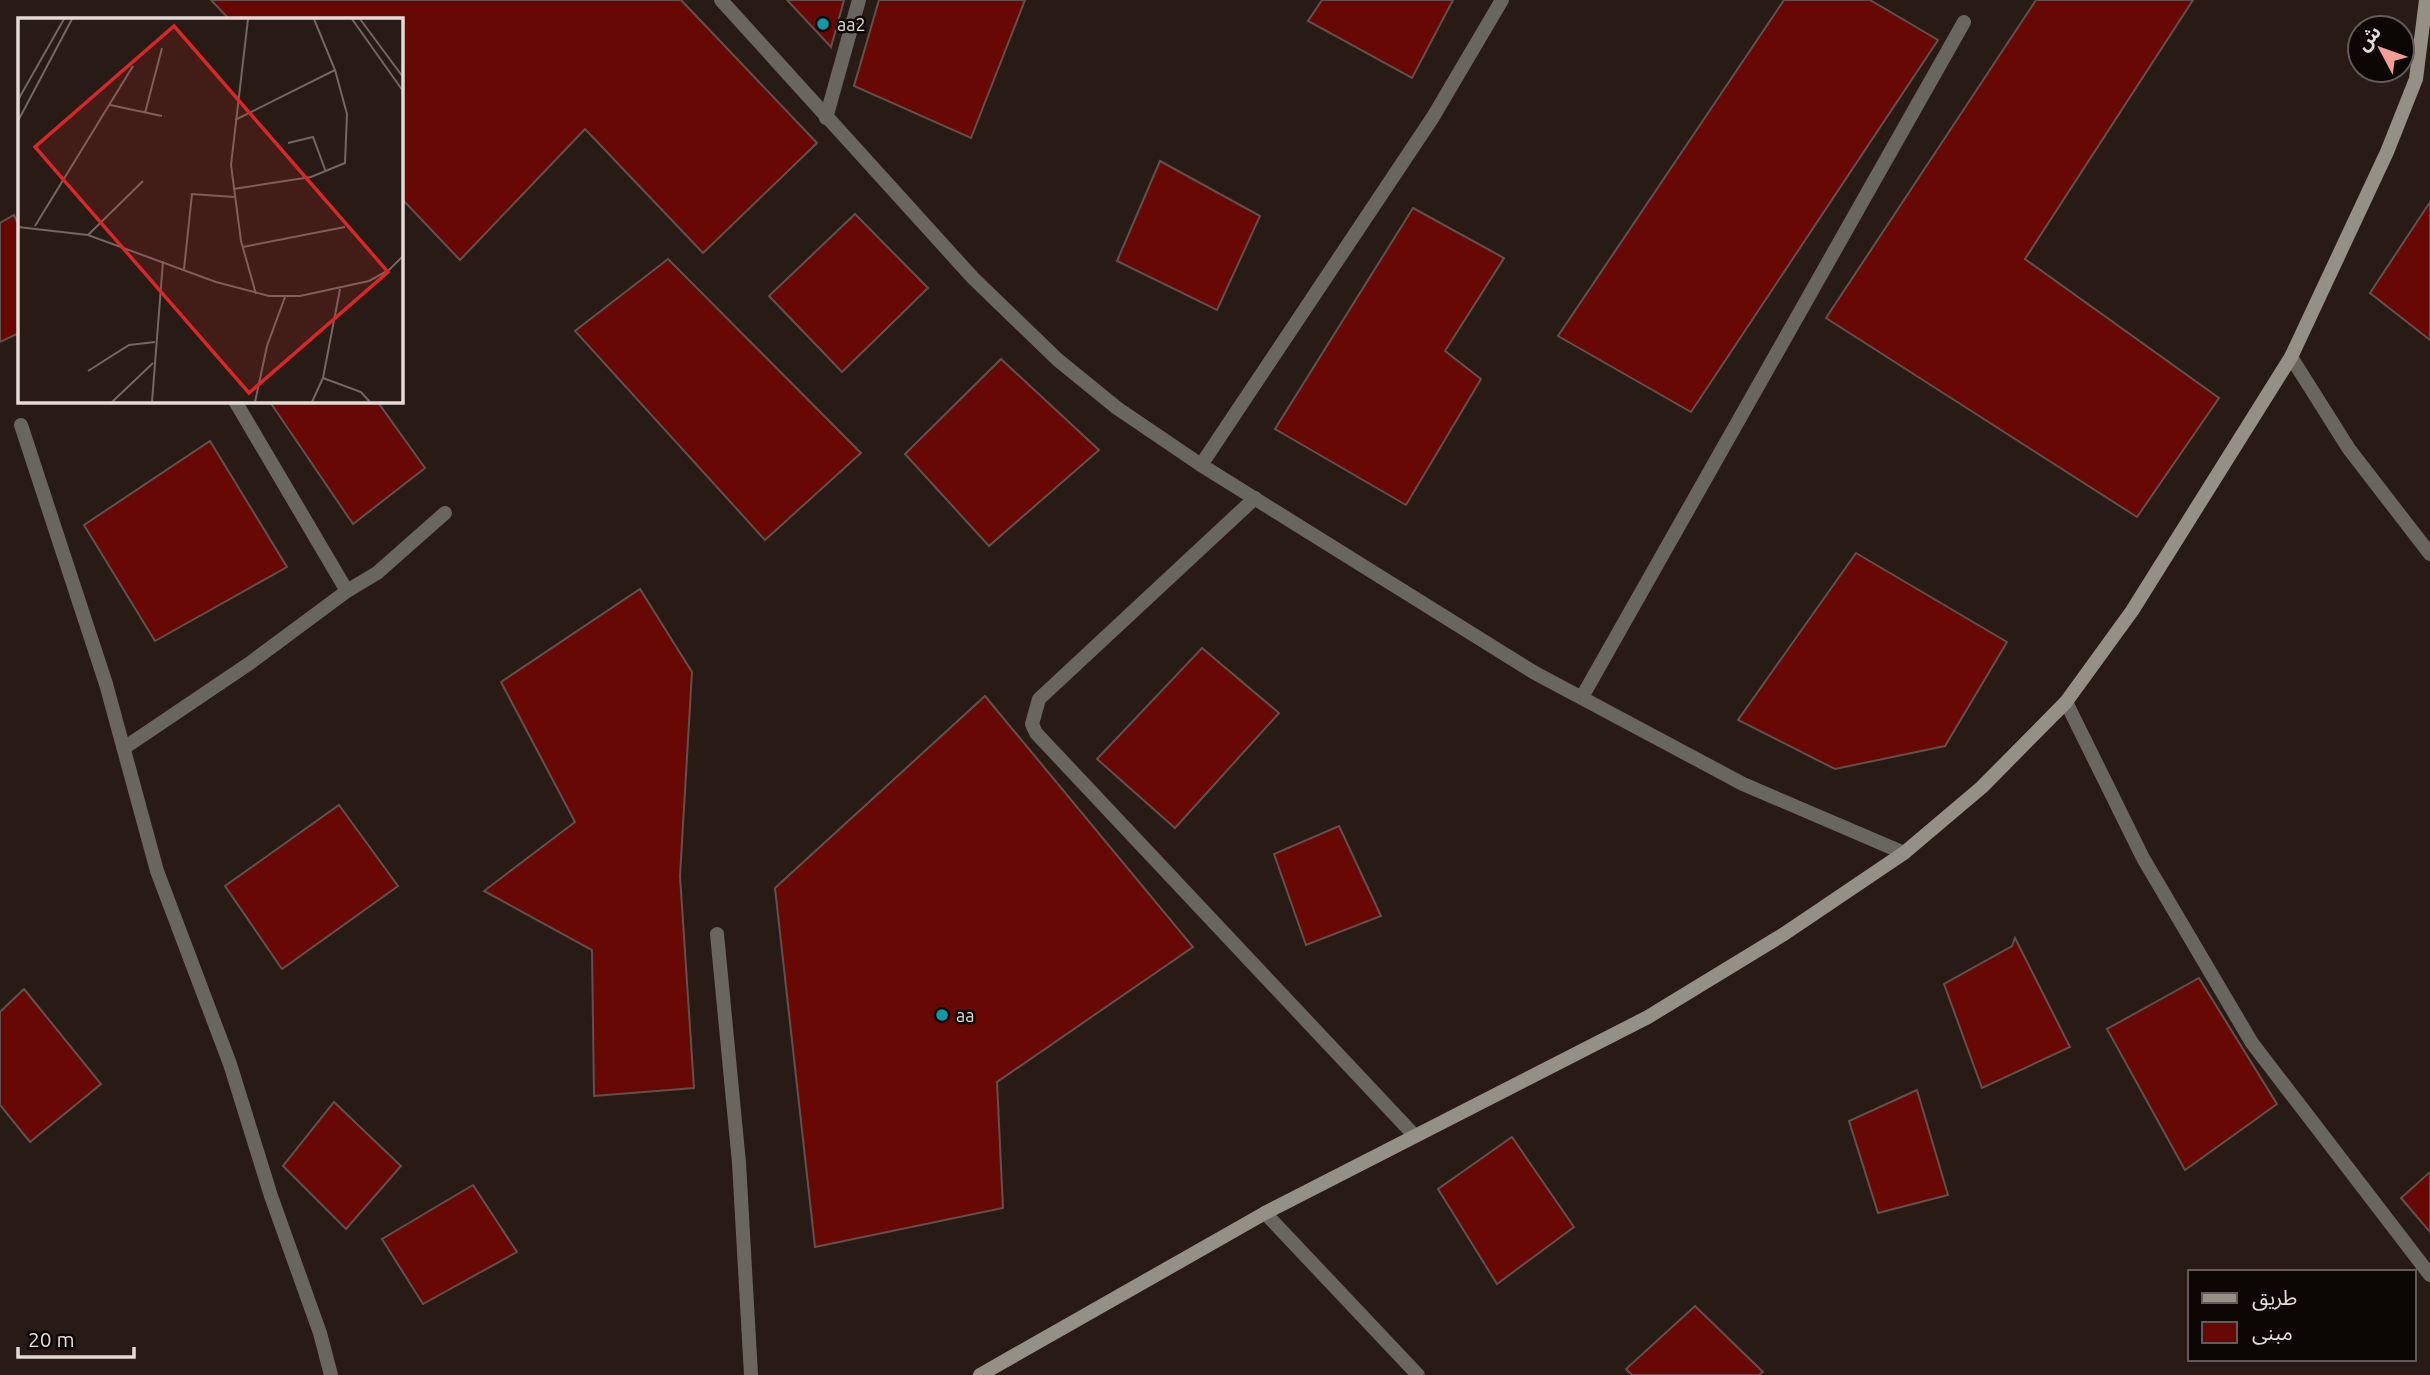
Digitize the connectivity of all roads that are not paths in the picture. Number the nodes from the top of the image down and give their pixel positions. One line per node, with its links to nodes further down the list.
1 (721, 0): 6 (street)
2 (859, 0): 6 (street)
3 (1502, 0): 10 (street)
4 (2426, 0): 7 (street)
5 (1965, 22): 15 (street)
6 (826, 118): 10 (street)
7 (2291, 356): 13 (street); 16 (street)
8 (236, 402): 14 (street)
9 (20, 425): 17 (street)
10 (1201, 466): 11 (street)
11 (1255, 498): 15 (street); 20 (street)
12 (445, 513): 14 (street)
13 (2430, 554)
14 (347, 591): 17 (street)
15 (1582, 697): 18 (street)
16 (2066, 702): 18 (street); 22 (street)
17 (124, 748): 23 (street)
18 (1904, 853): 20 (street)
19 (718, 934): 24 (street)
20 (1414, 1135): 21 (street)
21 (1265, 1213): 25 (street); 26 (street)
22 (2430, 1275)
23 (331, 1375)
24 (751, 1375)
25 (980, 1375)
26 (1418, 1375)

